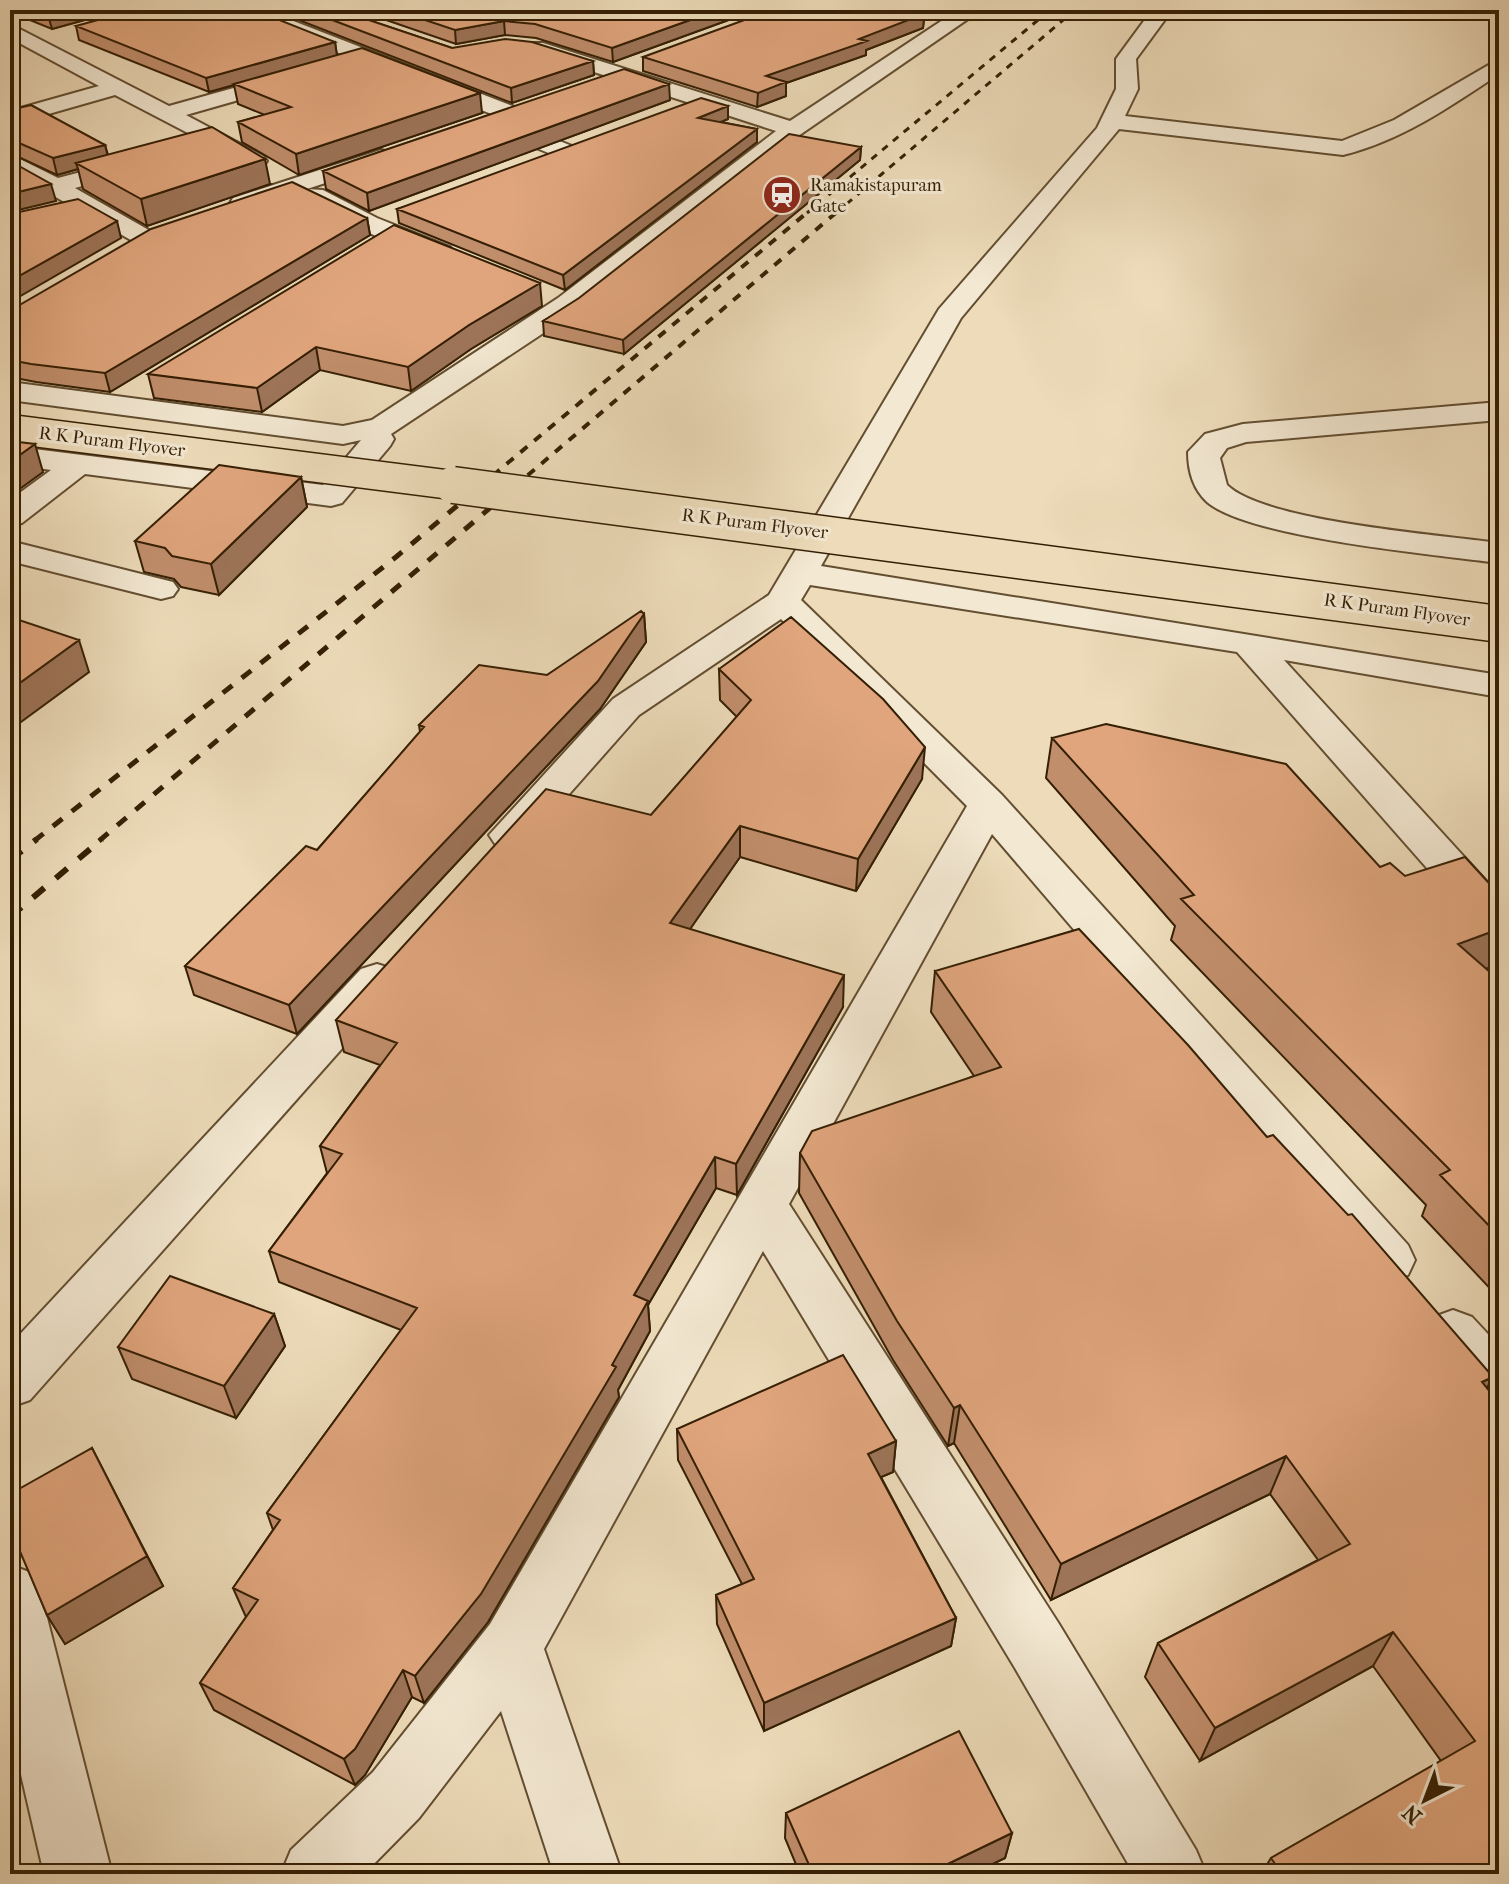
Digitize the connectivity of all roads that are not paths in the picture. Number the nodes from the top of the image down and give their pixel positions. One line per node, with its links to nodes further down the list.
1 (247, 10): 7 (street)
2 (971, 10): 19 (street)
3 (1162, 10): 18 (street)
4 (17, 35): 5 (street); 11 (street)
5 (62, 36)
6 (522, 44): 10 (street)
7 (366, 57): 14 (street); 17 (street)
8 (643, 61): 10 (street)
9 (1499, 65): 18 (street)
10 (610, 78): 12 (street)
11 (119, 87): 14 (street); 16 (street)
12 (701, 99): 15 (street); 19 (street)
13 (540, 104): 17 (street)
14 (170, 113): 21 (street)
15 (660, 114)
16 (10, 118)
17 (493, 120): 24 (street)
18 (1111, 121): 50 (street)
19 (793, 129): 38 (street)
20 (592, 140): 24 (street)
21 (221, 141): 22 (street); 28 (street)
22 (191, 149)
23 (400, 151): 28 (street)
24 (564, 151): 27 (street)
25 (160, 158): 29 (street)
26 (10, 161): 29 (street)
27 (536, 161)
28 (294, 185): 31 (street); 36 (street)
29 (52, 187): 30 (street)
30 (88, 204): 32 (street); 34 (street)
31 (219, 211)
32 (49, 213)
33 (175, 227): 34 (street)
34 (145, 238): 35 (street)
35 (118, 253)
36 (468, 263)
37 (539, 292): 38 (street)
38 (568, 304): 43 (street)
39 (145, 387): 41 (street)
40 (10, 391): 41 (street)
41 (119, 403): 43 (street)
42 (1499, 411): 49 (street)
43 (396, 419): 46 (street)
44 (10, 429): 52 (main road, R K Puram Flyover, bridge)
45 (10, 455): 46 (street)
46 (80, 463): 47 (street)
47 (10, 516)
48 (10, 551): 51 (street)
49 (1499, 553)
50 (793, 588): 53 (street); 55 (street); 56 (street)
51 (161, 589)
52 (1499, 624)
53 (1249, 643): 54 (street); 57 (street)
54 (1499, 686)
55 (988, 804): 59 (street); 61 (street)
56 (477, 870)
57 (1499, 922)
58 (403, 952): 60 (street)
59 (761, 1203): 63 (street); 67 (street)
60 (10, 1383)
61 (1499, 1385)
62 (10, 1594): 64 (street)
63 (512, 1646): 65 (street); 66 (street)
64 (78, 1874)
65 (315, 1874)
66 (588, 1874)
67 (1172, 1874)

